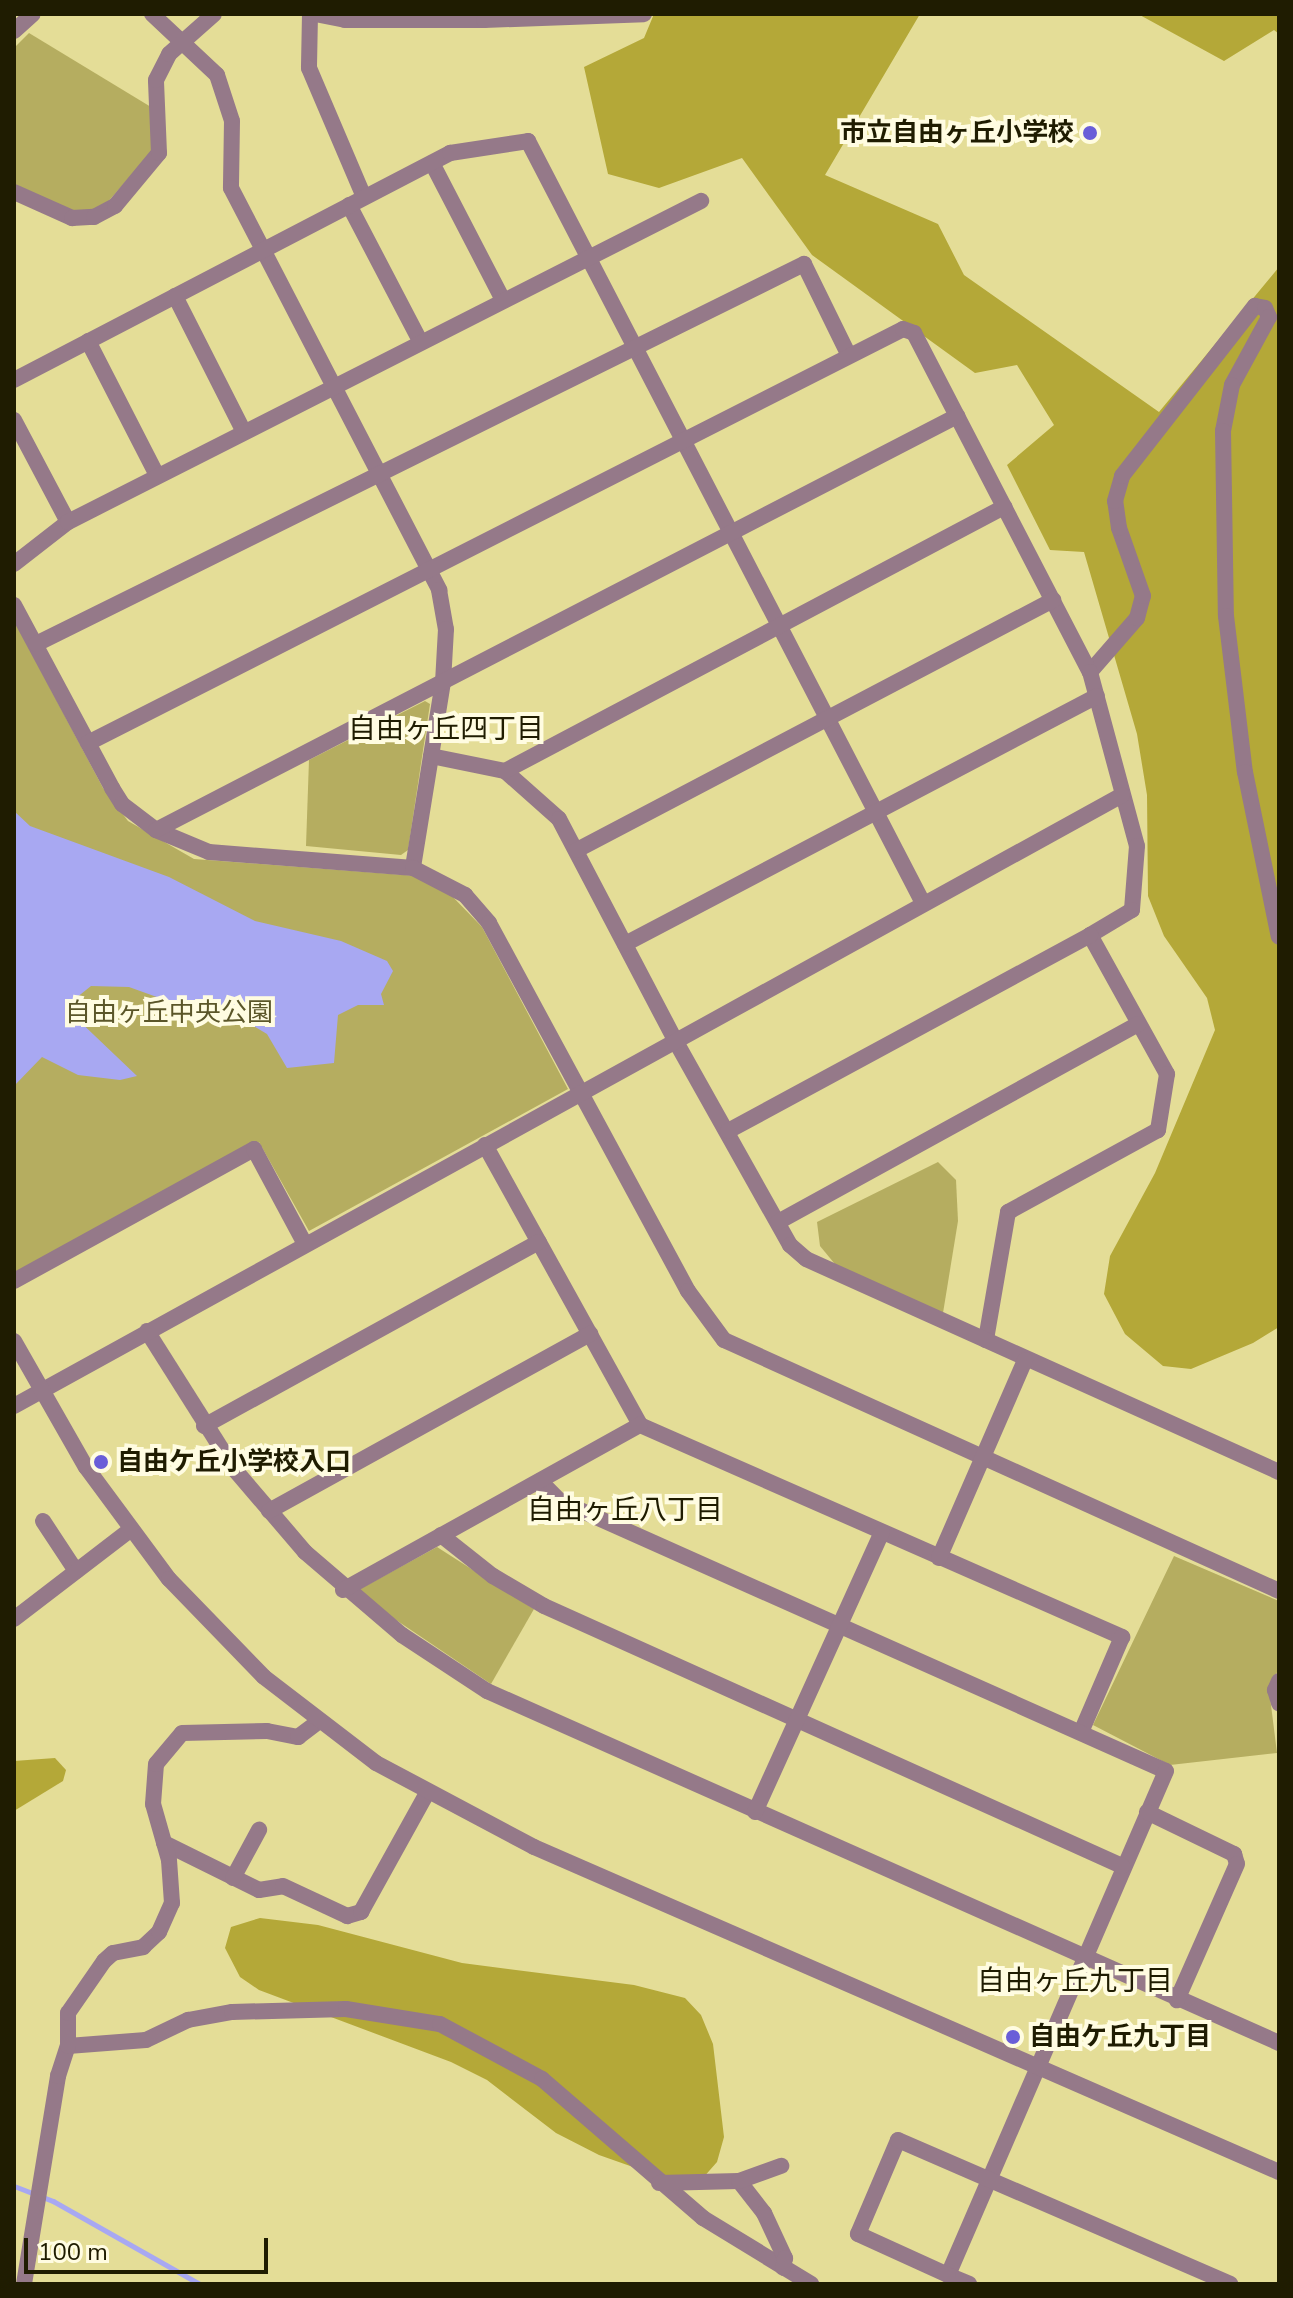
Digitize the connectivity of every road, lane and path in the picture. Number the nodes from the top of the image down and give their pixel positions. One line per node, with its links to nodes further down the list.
1 (33, 14): 7 (street)
2 (152, 14): 8 (street)
3 (214, 14): 8 (street)
4 (313, 14): 6 (street); 11 (street)
5 (644, 14): 6 (street)
6 (484, 17)
7 (14, 31)
8 (184, 39): 10 (street); 13 (street)
9 (432, 163): 11 (street); 14 (street); 16 (street)
10 (14, 192)
11 (356, 201): 13 (street); 18 (street)
12 (701, 201): 14 (street)
13 (263, 249): 15 (street); 22 (street)
14 (587, 259): 16 (street); 19 (street)
15 (175, 296): 17 (street); 25 (street)
16 (503, 300): 18 (street)
17 (88, 341): 21 (street); 27 (street)
18 (420, 341): 22 (street)
19 (636, 350): 20 (street); 26 (street); 28 (street)
20 (849, 356): 23 (street); 26 (street)
21 (14, 380)
22 (332, 384): 25 (street); 28 (street)
23 (957, 416): 29 (street); 31 (street)
24 (14, 420): 30 (street)
25 (243, 430): 27 (street)
26 (683, 441): 31 (street); 33 (street)
27 (157, 475): 30 (street)
28 (381, 475): 33 (street); 37 (street)
29 (1004, 507): 34 (street); 36 (street)
30 (68, 522): 32 (street)
31 (732, 534): 36 (street); 39 (street)
32 (14, 564)
33 (429, 570): 39 (street); 42 (street)
34 (1053, 600): 38 (street); 41 (street)
35 (14, 605): 37 (street)
36 (779, 624): 41 (street); 44 (street)
37 (36, 644): 42 (street)
38 (1090, 672): 40 (street); 52 (street)
39 (443, 682): 43 (street); 47 (street)
40 (1097, 696): 45 (street); 46 (street)
41 (828, 718): 46 (street); 48 (street)
42 (88, 743): 47 (street)
43 (431, 756): 44 (street); 49 (street)
44 (505, 771): 48 (street)
45 (1122, 795): 50 (street); 51 (street)
46 (876, 811): 50 (street); 53 (street)
47 (156, 830): 49 (street)
48 (577, 850): 53 (street)
49 (413, 868): 56 (street)
50 (923, 903): 55 (street)
51 (1090, 935): 54 (street); 57 (street)
52 (1279, 937)
53 (625, 944): 55 (street)
54 (1138, 1024): 59 (street); 65 (street)
55 (676, 1042): 56 (street); 57 (street)
56 (580, 1094): 58 (street); 72 (street)
57 (728, 1131): 59 (street)
58 (485, 1145): 60 (street); 61 (street)
59 (778, 1222): 65 (street)
60 (539, 1242): 64 (street); 71 (street)
61 (305, 1244): 62 (street); 63 (street)
62 (14, 1281)
63 (147, 1331): 68 (street); 71 (street)
64 (590, 1334): 70 (street); 75 (street)
65 (986, 1340): 67 (street)
66 (14, 1341): 68 (street)
67 (1025, 1360): 72 (street); 73 (street)
68 (41, 1391): 69 (street); 77 (street)
69 (14, 1406)
70 (640, 1425): 74 (street); 78 (street)
71 (204, 1426): 75 (street)
72 (985, 1459): 80 (street); 83 (street)
73 (1279, 1472)
74 (540, 1481): 79 (street); 85 (street)
75 (269, 1511): 82 (street)
76 (43, 1521): 81 (street)
77 (130, 1530): 81 (street); 89 (street)
78 (882, 1532): 80 (street); 85 (street)
79 (441, 1535): 82 (street); 88 (street)
80 (939, 1558): 90 (street)
81 (76, 1571): 84 (street)
82 (343, 1590): 92 (street)
83 (1279, 1591)
84 (14, 1619)
85 (839, 1625): 88 (street); 90 (street)
86 (1279, 1681): 87 (street)
87 (1279, 1703)
88 (797, 1719): 92 (street); 96 (street)
89 (319, 1721): 91 (street); 95 (street)
90 (1081, 1732): 93 (street)
91 (427, 1793): 97 (street); 102 (street)
92 (755, 1812): 98 (street)
93 (1147, 1812): 96 (street); 99 (street)
94 (259, 1830): 97 (street)
95 (164, 1843): 97 (street); 101 (street)
96 (1122, 1866): 98 (street)
97 (233, 1878)
98 (1082, 1959): 99 (street); 102 (street)
99 (1177, 2000): 100 (street)
100 (1279, 2043)
101 (68, 2046): 107 (street); 110 (street)
102 (1035, 2066): 104 (street); 105 (street)
103 (781, 2166): 106 (street)
104 (1279, 2172)
105 (988, 2179): 109 (street); 109 (street); 113 (street)
106 (739, 2181): 107 (street); 108 (street)
107 (659, 2183): 108 (street)
108 (783, 2268): 111 (street)
109 (948, 2275): 112 (street)
110 (24, 2284)
111 (811, 2284)
112 (969, 2284)
113 (1230, 2284)

